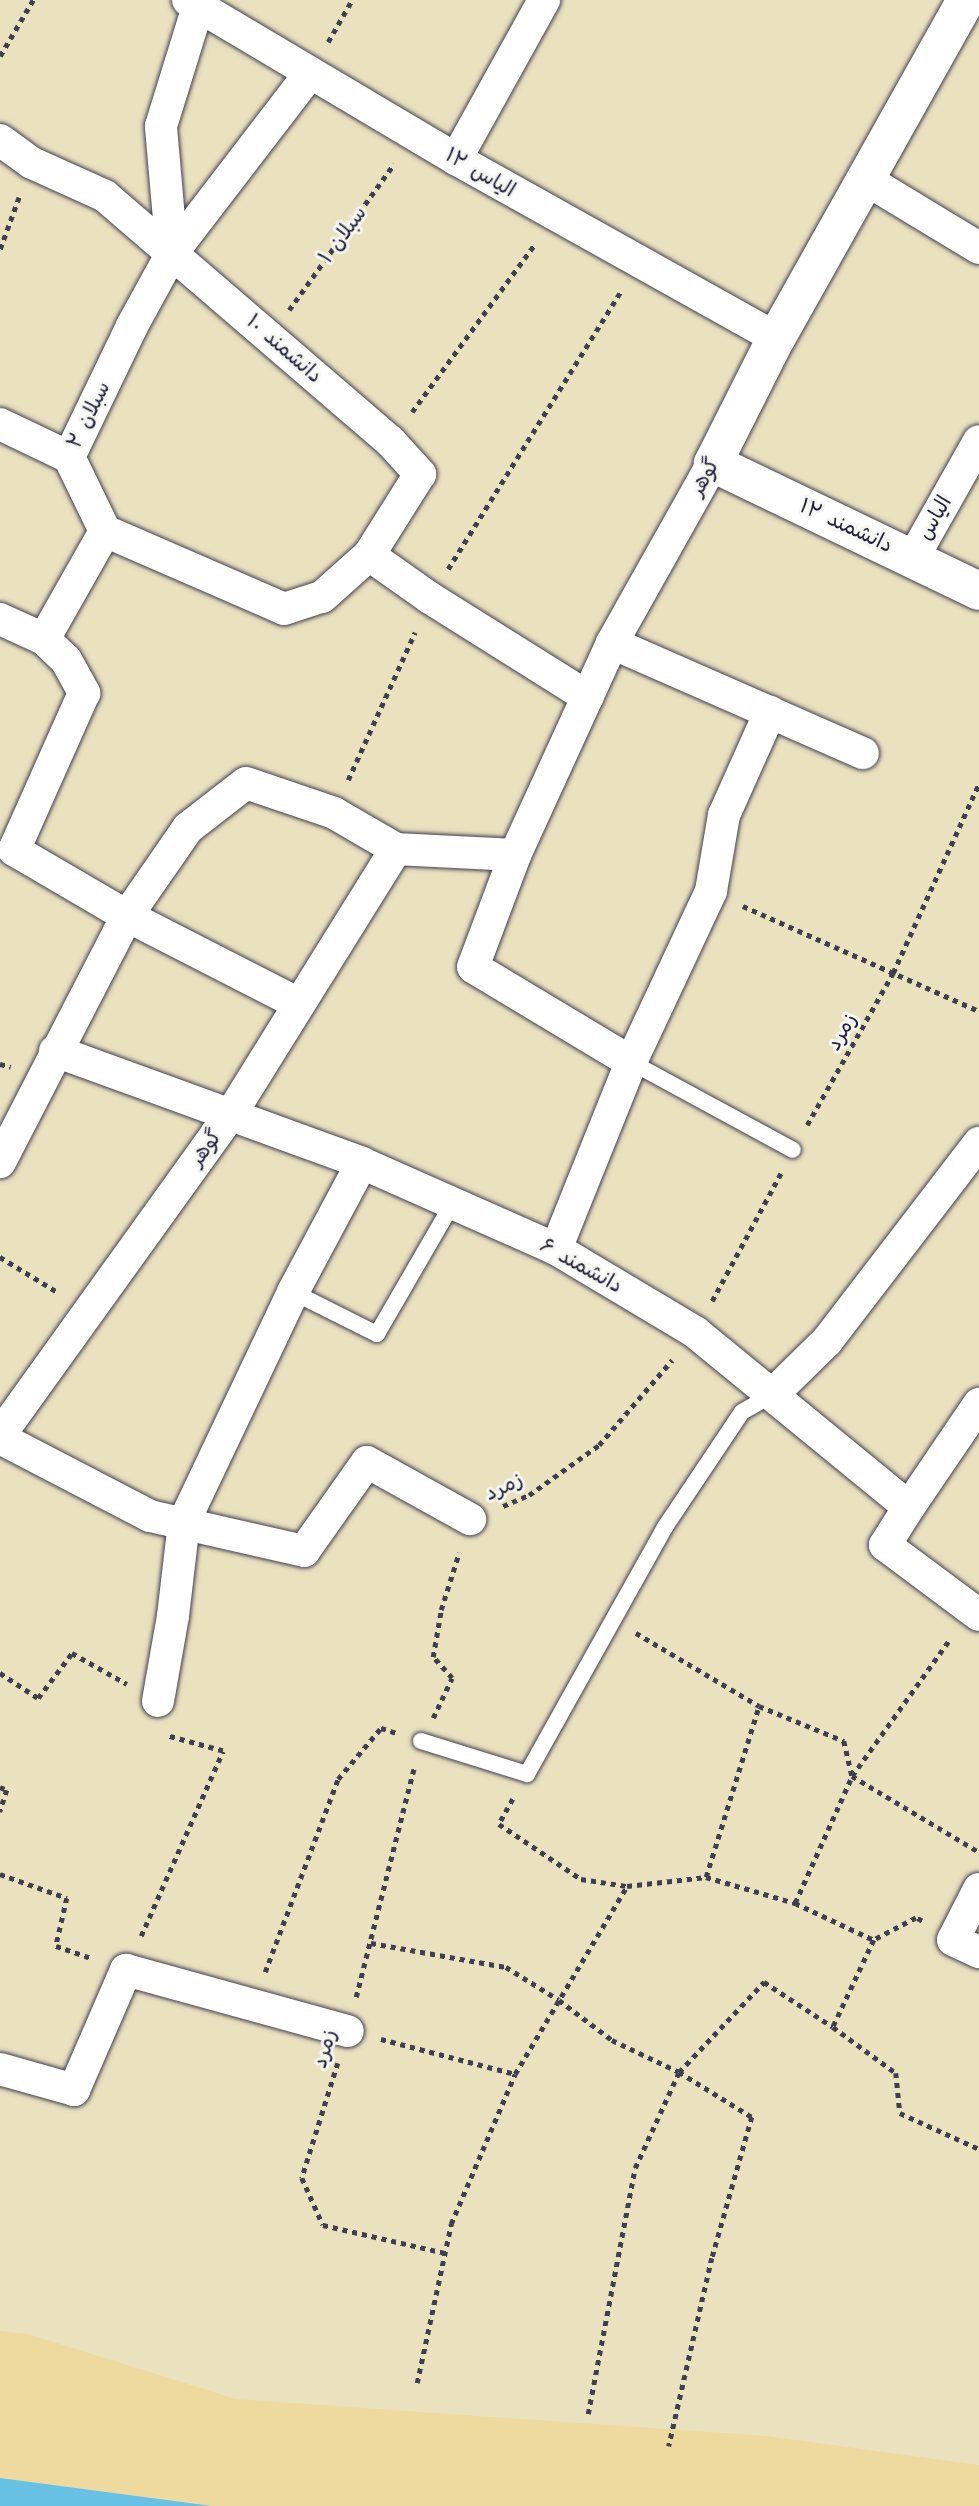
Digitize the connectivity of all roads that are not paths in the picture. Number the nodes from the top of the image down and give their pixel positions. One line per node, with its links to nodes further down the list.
1 (544, 0): 7 (street)
2 (967, 0): 4 (street); 8 (street, گوهر)
3 (195, 2): 5 (street, الیاس ۱۲); 10 (street)
4 (979, 6)
5 (310, 73): 7 (street, الیاس ۱۲); 10 (street, سبلان ۲)
6 (0, 140): 10 (street, دانشمند ۱۰)
7 (456, 159): 11 (street, الیاس ۱۲)
8 (865, 179): 9 (street); 11 (street, گوهر)
9 (979, 248)
10 (172, 253): 14 (street, سبلان ۲); 17 (street, دانشمند ۱۰)
11 (776, 338): 15 (street, گوهر)
12 (0, 424): 14 (street)
13 (979, 441): 18 (street, الیاس)
14 (69, 457): 16 (street, سبلان ۲)
15 (713, 463): 18 (street, دانشمند ۱۲); 22 (street, گوهر)
16 (105, 531): 17 (street); 21 (street)
17 (369, 555): 23 (street)
18 (913, 558): 19 (street, دانشمند ۱۲)
19 (979, 591)
20 (0, 619): 21 (street)
21 (44, 639): 28 (street)
22 (612, 643): 23 (street, گوهر); 24 (street)
23 (588, 697): 27 (street, گوهر)
24 (770, 712): 25 (street); 31 (street)
25 (863, 753)
26 (396, 849): 27 (street); 28 (street); 29 (street, گوهر)
27 (515, 855): 31 (street, گوهر)
28 (127, 916): 29 (street); 30 (street)
29 (299, 1004): 32 (street, گوهر)
30 (55, 1051): 32 (street, دانشمند ۶); 35 (street)
31 (631, 1062): 33 (lane); 38 (street)
32 (231, 1114): 36 (street, دانشمند ۶); 42 (street, گوهر)
33 (793, 1150)
34 (976, 1152): 40 (street)
35 (0, 1162)
36 (362, 1163): 37 (street, دانشمند ۶); 39 (street)
37 (453, 1203): 38 (street, دانشمند ۶); 39 (lane)
38 (556, 1249): 40 (street, دانشمند ۶)
39 (293, 1292): 45 (street)
40 (773, 1394): 43 (street, دانشمند ۶); 48 (lane)
41 (979, 1404): 43 (street)
42 (0, 1436): 45 (street)
43 (909, 1507): 46 (street)
44 (470, 1520): 45 (street)
45 (184, 1522): 47 (street)
46 (975, 1612)
47 (158, 1701)
48 (421, 1741)
49 (979, 1889): 50 (street)
50 (966, 1946)
51 (348, 2031): 52 (street)
52 (0, 2069)

